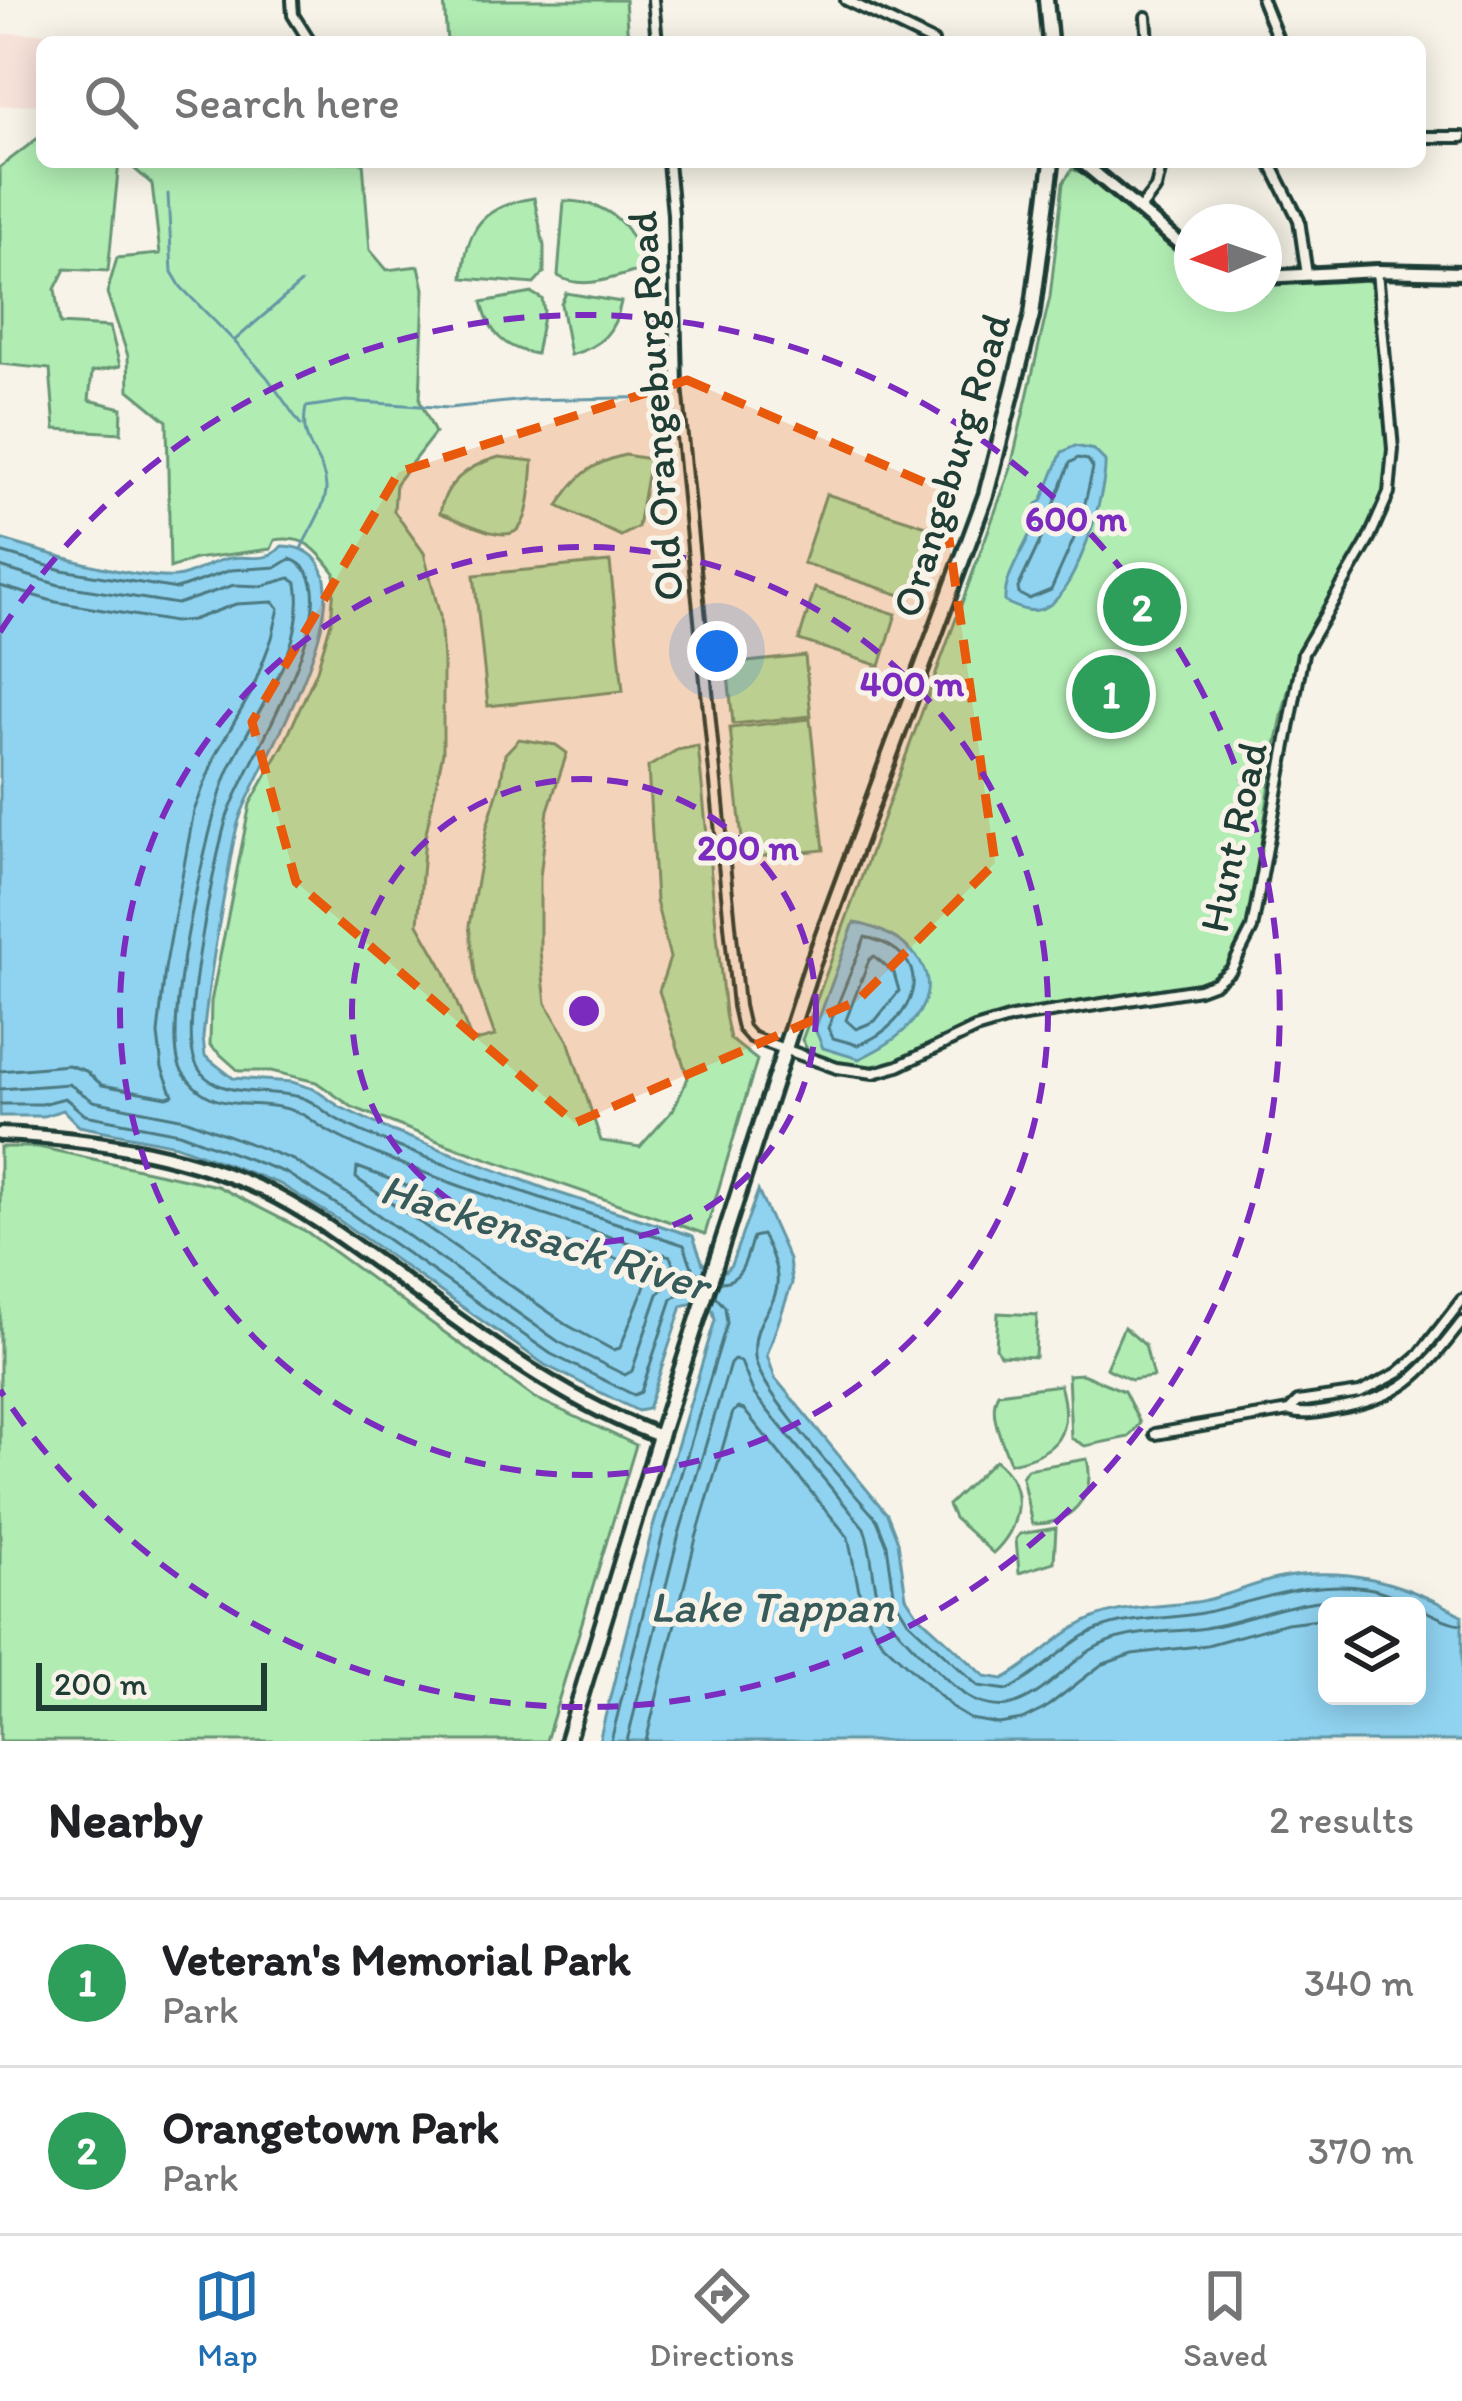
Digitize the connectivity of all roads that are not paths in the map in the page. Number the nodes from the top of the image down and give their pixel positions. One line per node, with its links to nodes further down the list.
1 (292, 0): 7 (street)
2 (653, 0): 8 (street)
3 (846, 0): 9 (street)
4 (1046, 0): 10 (main road)
5 (1262, 0): 12 (street)
6 (1146, 17): 11 (street)
7 (306, 36)
8 (656, 36)
9 (921, 36)
10 (1049, 36)
11 (1148, 36)
12 (1277, 36)
13 (1426, 137): 14 (street)
14 (1462, 137)
15 (669, 168): 26 (street, Old Orangeburg Road)
16 (1051, 168): 26 (main road, Orangeburg Road)
17 (1089, 168): 20 (street)
18 (1161, 168): 20 (street)
19 (1273, 168): 24 (street)
20 (1138, 212): 21 (street)
21 (1174, 240)
22 (1377, 271): 23 (street); 24 (street); 26 (street, Hunt Road)
23 (1462, 273)
24 (1307, 275): 25 (street)
25 (1282, 276)
26 (784, 1050): 32 (main road, Orangeburg Road)
27 (0, 1134): 32 (street)
28 (1460, 1305): 30 (street)
29 (1462, 1322): 30 (street)
30 (1289, 1411): 31 (street)
31 (1155, 1434)
32 (660, 1436): 33 (main road, Orangeburg Road)
33 (567, 1741)

